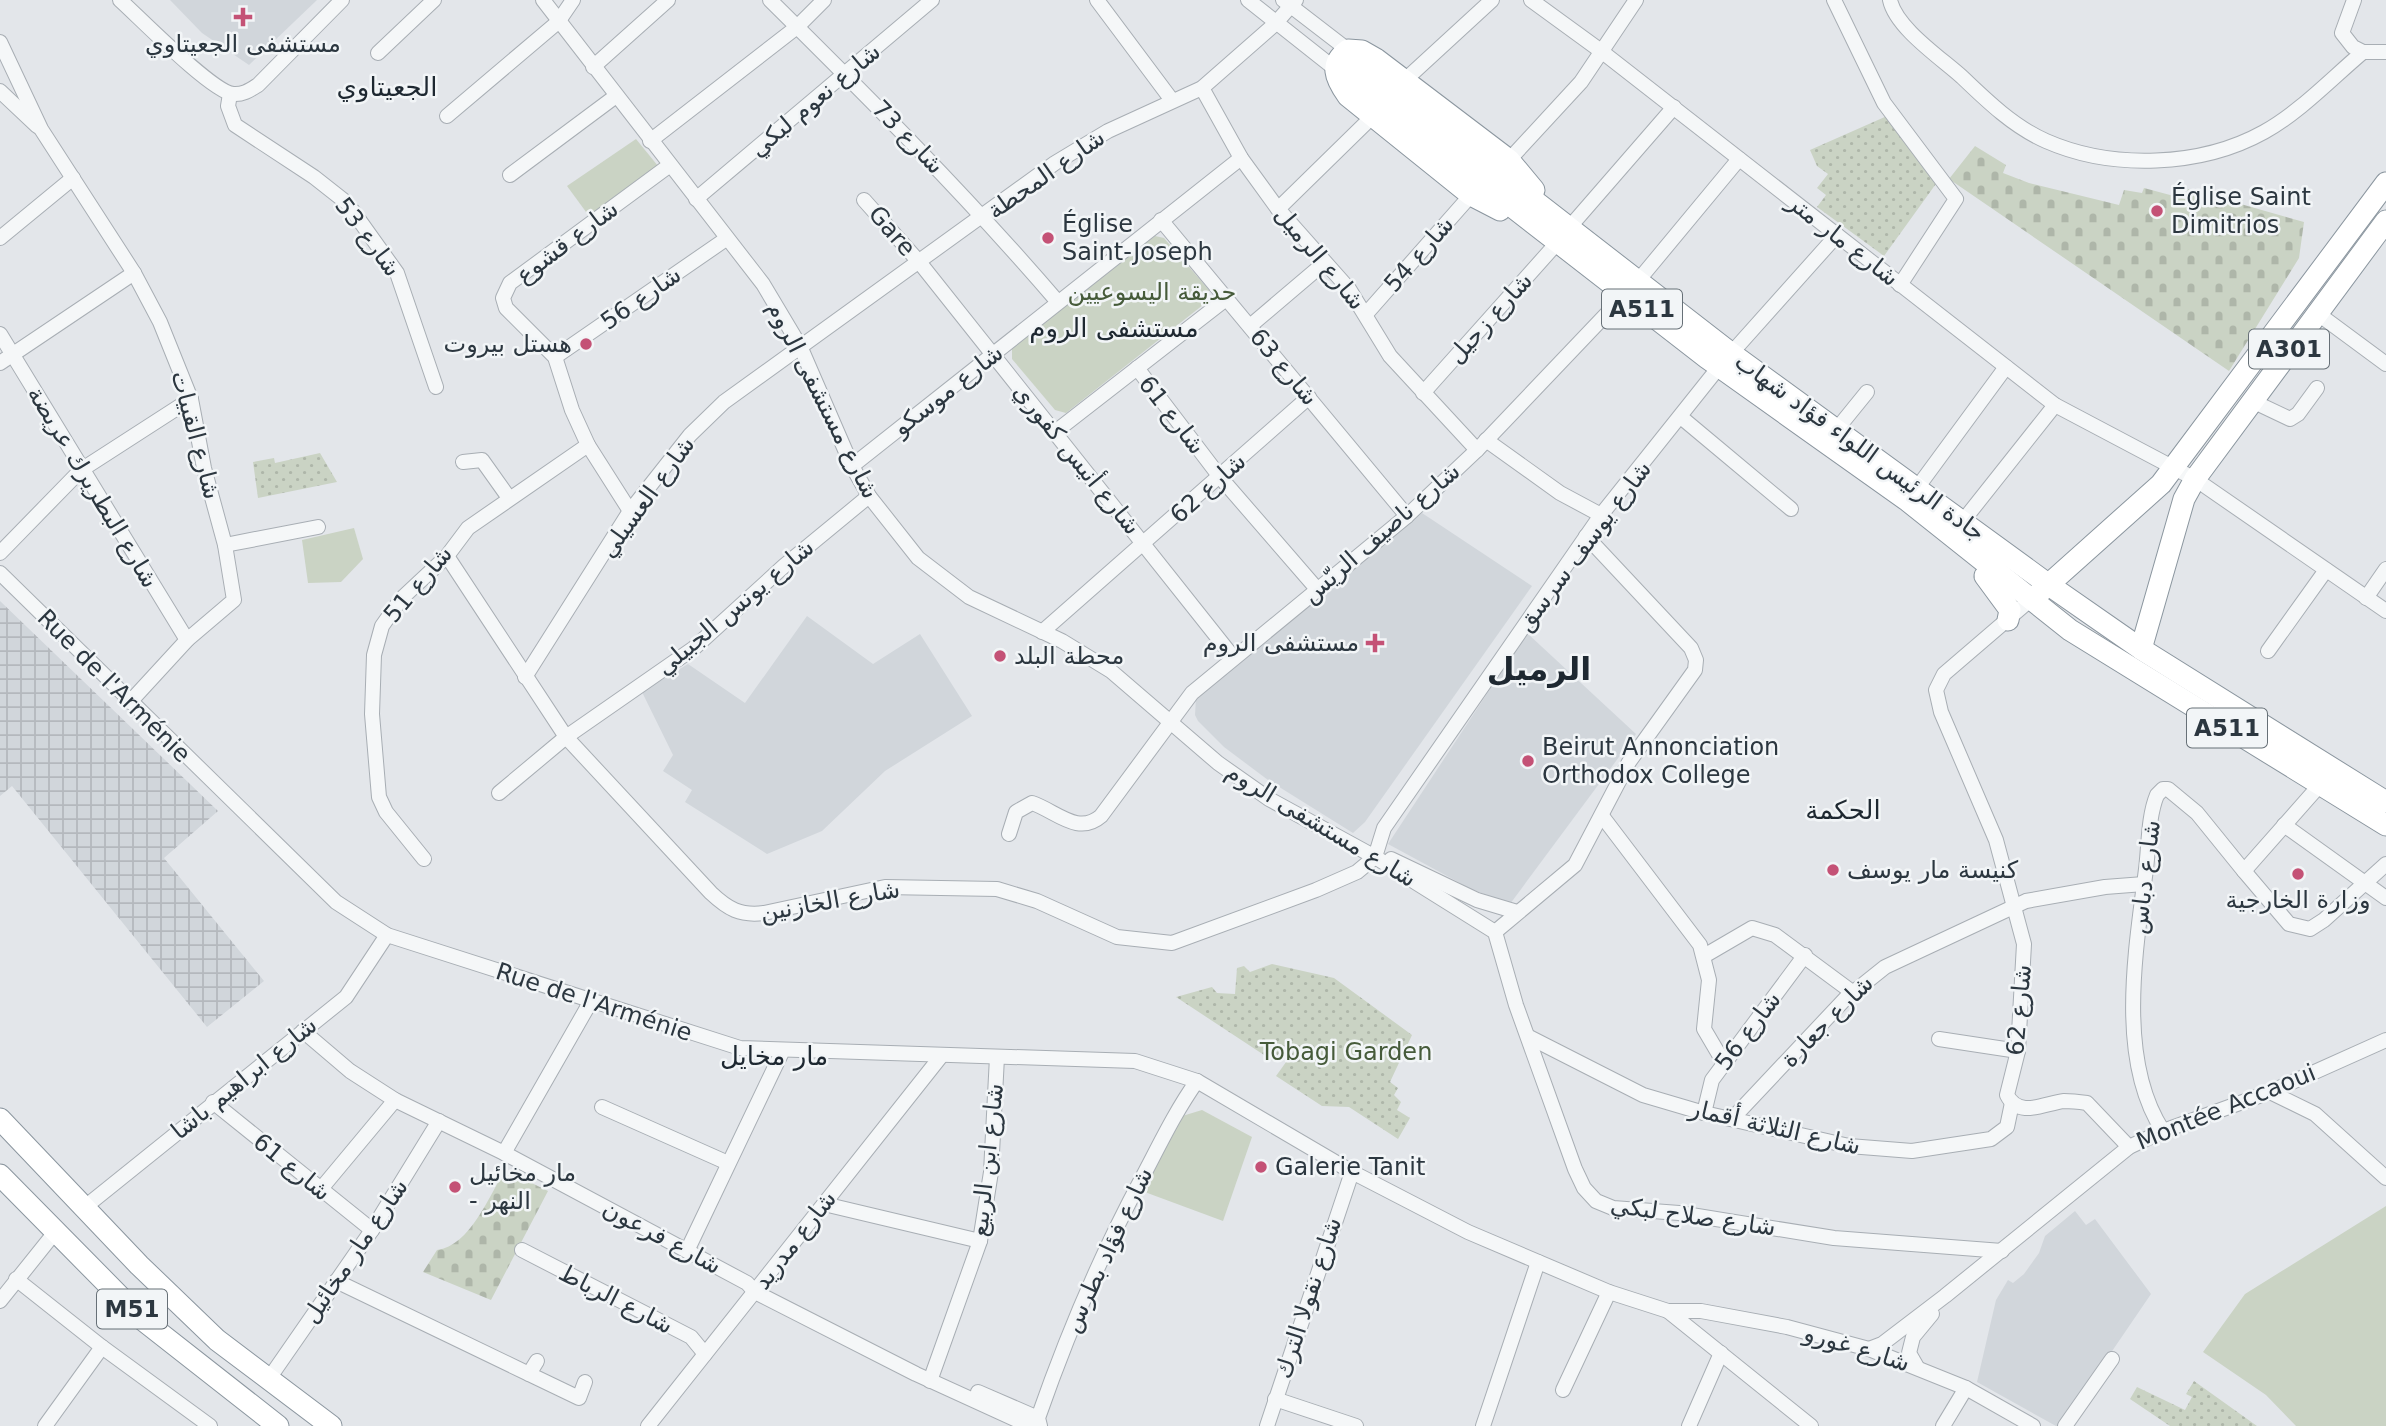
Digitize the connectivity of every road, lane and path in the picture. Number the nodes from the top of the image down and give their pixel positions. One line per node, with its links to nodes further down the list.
1 (120, 0): 33 (street)
2 (342, 0): 33 (street)
3 (434, 0): 26 (street)
4 (543, 0): 19 (street, شارع مستشفى الروم)
5 (573, 0): 19 (street)
6 (668, 0): 28 (street)
7 (770, 0): 21 (street, شارع 73)
8 (824, 0): 21 (street)
9 (932, 0): 29 (street, شارع نعوم لبكي)
10 (1097, 0): 35 (street)
11 (1248, 0): 20 (street)
12 (1492, 0): 30 (street)
13 (1531, 0): 23 (street, شارع مار متر)
14 (1636, 0): 23 (street)
15 (1834, 0): 63 (street)
16 (1890, 0): 24 (street)
17 (2354, 0): 24 (street)
18 (1290, 2): 20 (street, شارع المحطة); 27 (street)
19 (558, 22): 28 (street, شارع مستشفى الروم); 37 (street)
20 (1275, 24): 27 (street); 31 (street, شارع المحطة)
21 (797, 27): 29 (street, شارع 73); 40 (street)
22 (0, 42): 39 (street, شارع القبيات)
23 (1601, 51): 36 (street, شارع مار متر); 43 (street)
24 (2363, 52): 25 (street)
25 (2386, 52)
26 (378, 54)
27 (1345, 64): 30 (highway); 38 (highway); 54 (highway, جادة الرئيس اللواء فؤاد شهاب / A511)
28 (593, 67): 34 (street, شارع مستشفى الروم)
29 (846, 74): 49 (street, شارع نعوم لبكي); 52 (street, شارع 73)
30 (1405, 80): 43 (highway)
31 (1202, 88): 35 (street, شارع المحطة); 41 (street, شارع الرميل)
32 (0, 91): 39 (street)
33 (230, 94): 80 (street, شارع 53)
34 (616, 96): 40 (street, شارع مستشفى الروم); 45 (street)
35 (1171, 99): 52 (street, شارع المحطة)
36 (1674, 107): 42 (street, شارع مار متر); 57 (street, شارع زحيل)
37 (447, 116)
38 (1372, 117): 48 (highway); 51 (street)
39 (41, 129): 46 (street, شارع القبيات)
40 (650, 141): 44 (street, شارع مستشفى الروم)
41 (1241, 158): 51 (street, شارع الرميل); 53 (street, شارع موسكو)
42 (1739, 159): 56 (street, شارع مار متر); 64 (street, شارع ناصيف الريّس)
43 (1509, 160): 54 (highway)
44 (670, 165): 49 (street, شارع مستشفى الروم); 74 (street, شارع قشوع)
45 (510, 175)
46 (73, 177): 58 (street); 62 (street, شارع القبيات)
47 (2386, 183): 96 (highway, A301)
48 (1471, 195): 54 (highway); 68 (street, شارع 54)
49 (696, 198): 59 (street, شارع مستشفى الروم)
50 (864, 200): 60 (street, Gare)
51 (1278, 209): 61 (street, شارع الرميل)
52 (984, 216): 60 (street, شارع المحطة); 66 (street, شارع 73)
53 (1161, 220): 65 (street, شارع 63); 66 (street, شارع موسكو)
54 (1543, 220): 57 (highway, جادة الرئيس اللواء فؤاد شهاب / A511)
55 (2386, 221): 67 (highway, A301)
56 (1837, 235): 63 (street, شارع مار متر); 75 (street, شارع يوسف سرسق)
57 (1563, 236): 64 (highway, جادة الرئيس اللواء فؤاد شهاب / A511); 83 (street, شارع زحيل)
58 (0, 238)
59 (726, 239): 71 (street, شارع مستشفى الروم); 74 (street, شارع 56)
60 (920, 263): 71 (street, شارع المحطة); 73 (street, شارع أنيس كفوري)
61 (1323, 264): 68 (street, شارع الرميل); 69 (street)
62 (134, 273): 72 (street); 85 (street, شارع القبيات)
63 (1900, 285): 78 (street, شارع مار متر)
64 (1631, 288): 75 (highway, جادة الرئيس اللواء فؤاد شهاب / A511); 92 (street, شارع ناصيف الريّس)
65 (1226, 299): 69 (street, شارع 63); 79 (street)
66 (1057, 301): 73 (street, شارع موسكو)
67 (2316, 313): 77 (street); 86 (highway, A301)
68 (1366, 314): 83 (street, شارع الرميل)
69 (1250, 326): 84 (street, شارع 63)
70 (0, 334): 72 (street, شارع البطريرك عريضة)
71 (800, 346): 94 (street, شارع مستشفى الروم); 103 (street, شارع العسيلي)
72 (13, 353): 76 (street); 95 (street, شارع البطريرك عريضة)
73 (993, 354): 90 (street, شارع أنيس كفوري); 94 (street, شارع موسكو)
74 (555, 357): 91 (street, شارع قشوع)
75 (1726, 361): 88 (street, شارع يوسف سرسق); 89 (highway, جادة الرئيس اللواء فؤاد شهاب / A511); 107 (highway, جادة الرئيس اللواء فؤاد شهاب / A511)
76 (0, 363)
77 (2386, 364)
78 (2006, 367): 87 (street, شارع مار متر); 99 (street)
79 (1137, 369): 90 (street); 97 (street, شارع 61)
80 (436, 387)
81 (2317, 388): 86 (street)
82 (1867, 392): 89 (street)
83 (1423, 393): 92 (street, شارع الرميل)
84 (1309, 397): 97 (street, شارع 62); 105 (street, شارع 63)
85 (191, 399): 95 (street); 110 (street, شارع القبيات)
86 (2250, 400): 98 (highway, A301)
87 (2054, 405): 96 (street, شارع مار متر); 107 (street)
88 (1682, 418): 102 (street); 104 (street, شارع يوسف سرسق)
89 (1837, 429): 99 (highway, جادة الرئيس اللواء فؤاد شهاب / A511)
90 (1055, 432): 109 (street, شارع أنيس كفوري)
91 (587, 445): 101 (street, شارع 51); 103 (street, شارع قشوع)
92 (1481, 445): 104 (street, شارع الرميل); 105 (street, شارع ناصيف الريّس)
93 (463, 462): 101 (street)
94 (852, 466): 100 (street, شارع مستشفى الروم)
95 (81, 470): 111 (street); 124 (street, شارع البطريرك عريضة)
96 (2166, 471): 98 (street, شارع مار متر); 116 (highway)
97 (1220, 477): 109 (street, شارع 62); 117 (street, شارع 61)
98 (2195, 479): 114 (street); 120 (highway)
99 (1917, 488): 107 (highway, جادة الرئيس اللواء فؤاد شهاب / A511)
100 (869, 496): 123 (street, شارع مستشفى الروم); 132 (street, شارع يونس الجبيلي)
101 (509, 498): 112 (street, شارع 51)
102 (1791, 509)
103 (630, 510): 128 (street, شارع العسيلي)
104 (1601, 515): 108 (street, شارع يوسف سرسق)
105 (1407, 516): 117 (street, شارع ناصيف الريّس)
106 (318, 527): 110 (street)
107 (1955, 527): 116 (highway, جادة الرئيس اللواء فؤاد شهاب / A511); 119 (highway, A511); 122 (highway)
108 (1586, 536): 136 (street); 139 (street, شارع يوسف سرسق)
109 (1145, 543): 123 (street, شارع 62); 127 (street, شارع أنيس كفوري)
110 (225, 545): 124 (street, شارع القبيات)
111 (0, 553)
112 (447, 556): 128 (street); 142 (street, شارع 51)
113 (2386, 569): 118 (street)
114 (2326, 570): 118 (street); 126 (street)
115 (0, 573): 130 (street, Rue de l'Arménie)
116 (2049, 585): 119 (highway); 125 (highway, جادة الرئيس اللواء فؤاد شهاب / A511)
117 (1317, 589): 127 (street, شارع ناصيف الريّس)
118 (2366, 598): 121 (street)
119 (2029, 601): 122 (street, شارع 62); 125 (highway); 133 (highway, جادة الرئيس اللواء فؤاد شهاب / A511)
120 (2152, 611): 125 (highway); 129 (highway)
121 (2386, 611)
122 (2008, 620): 148 (street, شارع 62)
123 (1042, 632): 131 (street, شارع مستشفى الروم)
124 (187, 640): 130 (street, شارع القبيات)
125 (2141, 649): 129 (highway, جادة الرئيس اللواء فؤاد شهاب / A511)
126 (2267, 651)
127 (1233, 657): 131 (street, شارع ناصيف الريّس)
128 (526, 677): 132 (street)
129 (2213, 694): 133 (highway, جادة الرئيس اللواء فؤاد شهاب / A511)
130 (130, 702): 151 (street, Rue de l'Arménie)
131 (1171, 724): 140 (street, شارع ناصيف الريّس); 141 (street, شارع مستشفى الروم)
132 (566, 737): 134 (street, شارع يونس الجبيلي); 141 (street, شارع الخازنين)
133 (2327, 776): 135 (highway, جادة الرئيس اللواء فؤاد شهاب / A511); 137 (street); 138 (highway, جادة الرئيس اللواء فؤاد شهاب / A511)
134 (499, 793)
135 (2386, 802)
136 (1602, 816): 149 (street); 153 (street)
137 (2284, 825): 144 (street); 145 (street)
138 (2386, 825)
139 (1384, 828): 141 (street, شارع يوسف سرسق); 149 (street)
140 (1009, 834)
141 (1375, 857): 150 (street, شارع مستشفى الروم)
142 (424, 859)
143 (2386, 864): 145 (street)
144 (2244, 871): 145 (street); 146 (street, شارع دباس)
145 (2365, 883): 147 (street)
146 (2144, 884): 148 (street, شارع جعارة); 175 (street, شارع دباس)
147 (2386, 898)
148 (2013, 907): 154 (street, شارع جعارة); 161 (street, شارع 62)
149 (1517, 912): 150 (street)
150 (1495, 932): 157 (street, شارع صلاح لبكي)
151 (387, 935): 155 (street, Rue de l'Arménie); 156 (street, شارع ابراهيم باشا)
152 (1805, 955): 153 (street); 154 (street); 164 (street, شارع 56)
153 (1704, 956): 164 (street)
154 (1852, 992): 173 (street, شارع جعارة)
155 (591, 1001): 160 (street, Rue de l'Arménie); 177 (street)
156 (303, 1031): 167 (street, شارع فرعون); 168 (street, شارع ابراهيم باشا)
157 (1529, 1037): 171 (street, شارع الثلاثة أقمار); 190 (street, شارع صلاح لبكي)
158 (1939, 1039): 161 (street)
159 (2386, 1040): 166 (street, Montée Accaoui)
160 (783, 1050): 162 (street, Rue de l'Arménie); 178 (street)
161 (2018, 1051): 169 (street, شارع 62)
162 (942, 1055): 163 (street, Rue de l'Arménie); 183 (street, شارع مدريد)
163 (997, 1057): 165 (street, Rue de l'Arménie); 187 (street, شارع ابن الربيع)
164 (1724, 1063): 171 (street, شارع 56)
165 (1198, 1080): 179 (street, Rue de l'Arménie); 215 (street, شارع فؤاد بطرس)
166 (2270, 1092): 175 (street, Montée Accaoui); 181 (street)
167 (395, 1101): 174 (street, شارع فرعون); 182 (street)
168 (213, 1102): 182 (street, شارع 61); 184 (street, شارع ابراهيم باشا)
169 (2016, 1105): 173 (street, شارع الثلاثة أقمار); 176 (street)
170 (602, 1107): 178 (street)
171 (1704, 1113): 173 (street, شارع الثلاثة أقمار)
172 (0, 1119): 184 (highway, M51)
173 (1732, 1119)
174 (439, 1121): 177 (street, شارع فرعون); 185 (street, شارع مار مخائيل)
175 (2163, 1131): 176 (street, Montée Accaoui)
176 (2129, 1147): 190 (street, Montée Accaoui)
177 (504, 1153): 189 (street, شارع فرعون)
178 (728, 1163): 189 (street)
179 (1352, 1171): 191 (street, Rue de l'Arménie); 212 (street, شارع نقولا الترك)
180 (0, 1175): 186 (highway, M51)
181 (2386, 1178)
182 (320, 1190): 185 (street, شارع 61)
183 (824, 1204): 187 (street); 194 (street, شارع مدريد)
184 (85, 1207): 208 (highway, M51)
185 (372, 1230): 193 (street, شارع مار مخائيل)
186 (56, 1231): 192 (street); 218 (highway, M51)
187 (980, 1241): 207 (street, شارع ابن الربيع)
188 (522, 1250): 204 (street, شارع الرباط)
189 (687, 1251): 194 (street, شارع فرعون)
190 (2002, 1251): 196 (street, Montée Accaoui)
191 (1538, 1262): 195 (street, Rue de l'Arménie); 223 (street)
192 (16, 1279): 197 (street); 201 (street)
193 (336, 1281): 208 (street, شارع مار مخائيل); 209 (street)
194 (757, 1289): 204 (street, شارع مدريد); 207 (street, شارع فرعون)
195 (1609, 1293): 198 (street, Rue de l'Arménie); 211 (street)
196 (1945, 1296): 202 (street, Montée Accaoui); 206 (street, Montée Accaoui)
197 (0, 1301)
198 (1668, 1311): 199 (street, شارع غورو); 200 (street)
199 (1701, 1311): 200 (street); 202 (street, شارع غورو)
200 (1693, 1330): 203 (street)
201 (102, 1347): 214 (street); 216 (street)
202 (1869, 1349): 206 (street, شارع غورو)
203 (1721, 1353): 213 (street); 224 (street)
204 (705, 1354): 220 (street, شارع مدريد)
205 (2112, 1359): 229 (street)
206 (1916, 1367): 210 (street, شارع غورو)
207 (931, 1376): 215 (street, شارع فرعون)
208 (268, 1380): 219 (highway, M51)
209 (585, 1382)
210 (1966, 1388): 227 (street); 228 (street, شارع غورو)
211 (1563, 1390)
212 (1275, 1399): 221 (street, شارع نقولا الترك); 222 (street)
213 (1793, 1411): 225 (street); 226 (street)
214 (190, 1421): 217 (street)
215 (1036, 1423)
216 (45, 1426)
217 (210, 1426)
218 (278, 1426)
219 (331, 1426)
220 (648, 1426)
221 (1267, 1426)
222 (1356, 1426)
223 (1483, 1426)
224 (1689, 1426)
225 (1787, 1426)
226 (1811, 1426)
227 (1943, 1426)
228 (2033, 1426)
229 (2065, 1426)

